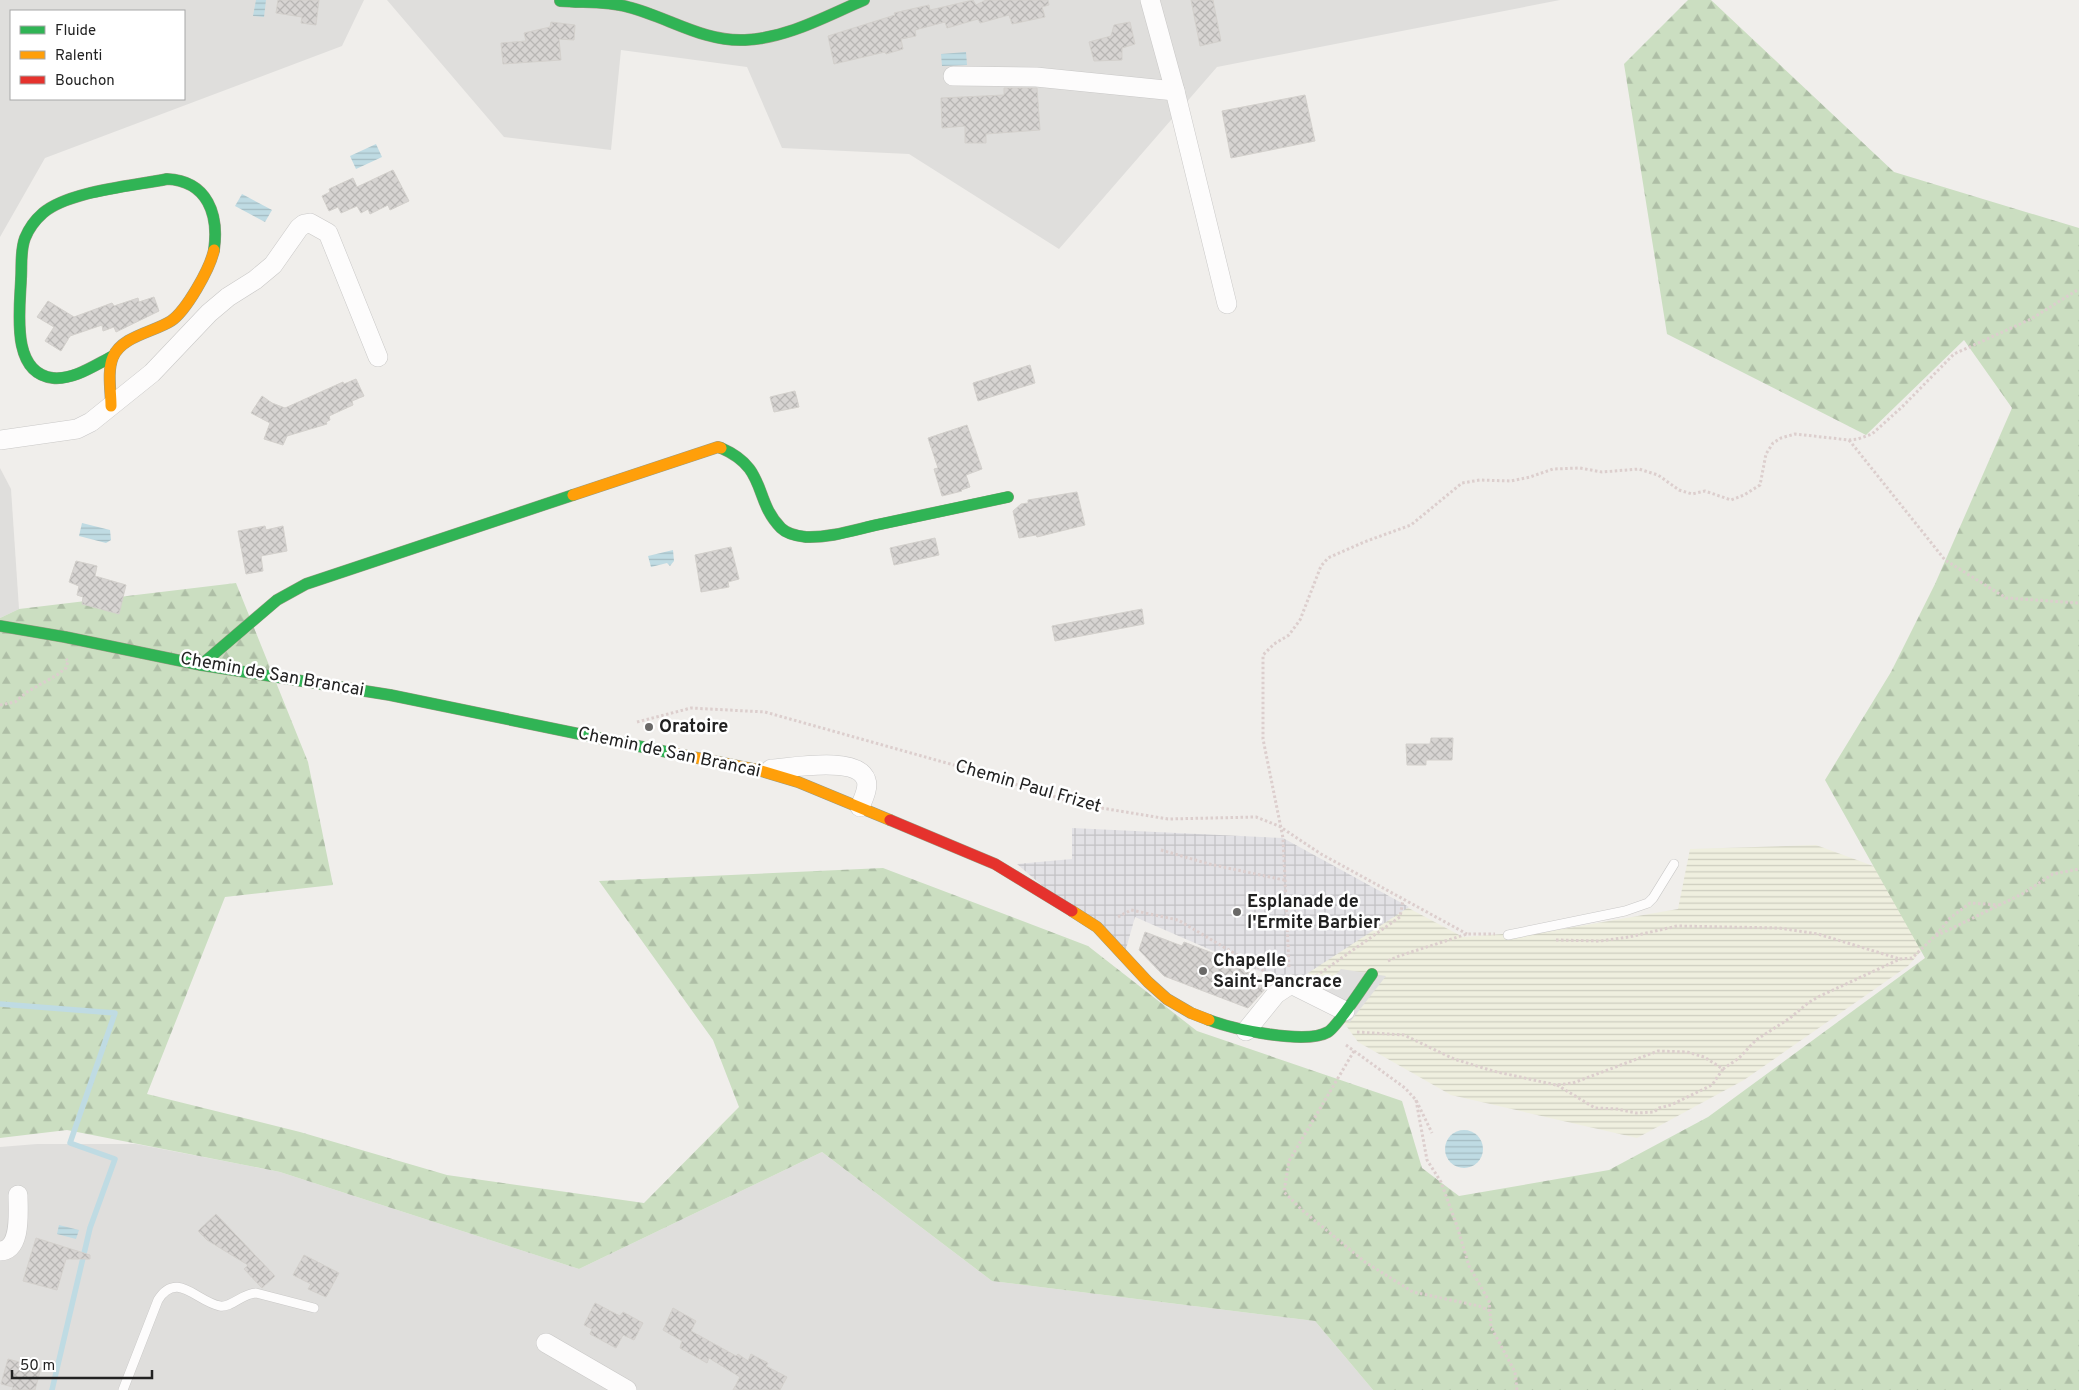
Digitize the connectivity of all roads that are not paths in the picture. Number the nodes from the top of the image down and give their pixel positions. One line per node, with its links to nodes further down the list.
1 (864, 0): 3 (street)
2 (1150, 0): 5 (street)
3 (560, 1)
4 (953, 76): 5 (street)
5 (1175, 91): 6 (street)
6 (1227, 304)
7 (113, 356): 7 (street); 9 (street)
8 (378, 357): 9 (street)
9 (111, 406): 10 (street)
10 (0, 440)
11 (1008, 497): 13 (street)
12 (0, 626): 13 (street, Chemin de San Brancai)
13 (201, 665): 14 (street, Chemin de San Brancai)
14 (758, 770): 15 (street, Chemin de San Brancai); 15 (street)
15 (860, 806): 20 (street, Chemin de San Brancai)
16 (1674, 864): 17 (lane)
17 (1508, 935)
18 (1372, 974): 19 (street)
19 (1346, 1011): 20 (street, Chemin de San Brancai); 20 (street)
20 (1246, 1031)
21 (18, 1196): 22 (street)
22 (0, 1251)
23 (314, 1308): 25 (lane)
24 (546, 1343): 26 (street)
25 (122, 1390)
26 (628, 1390)

